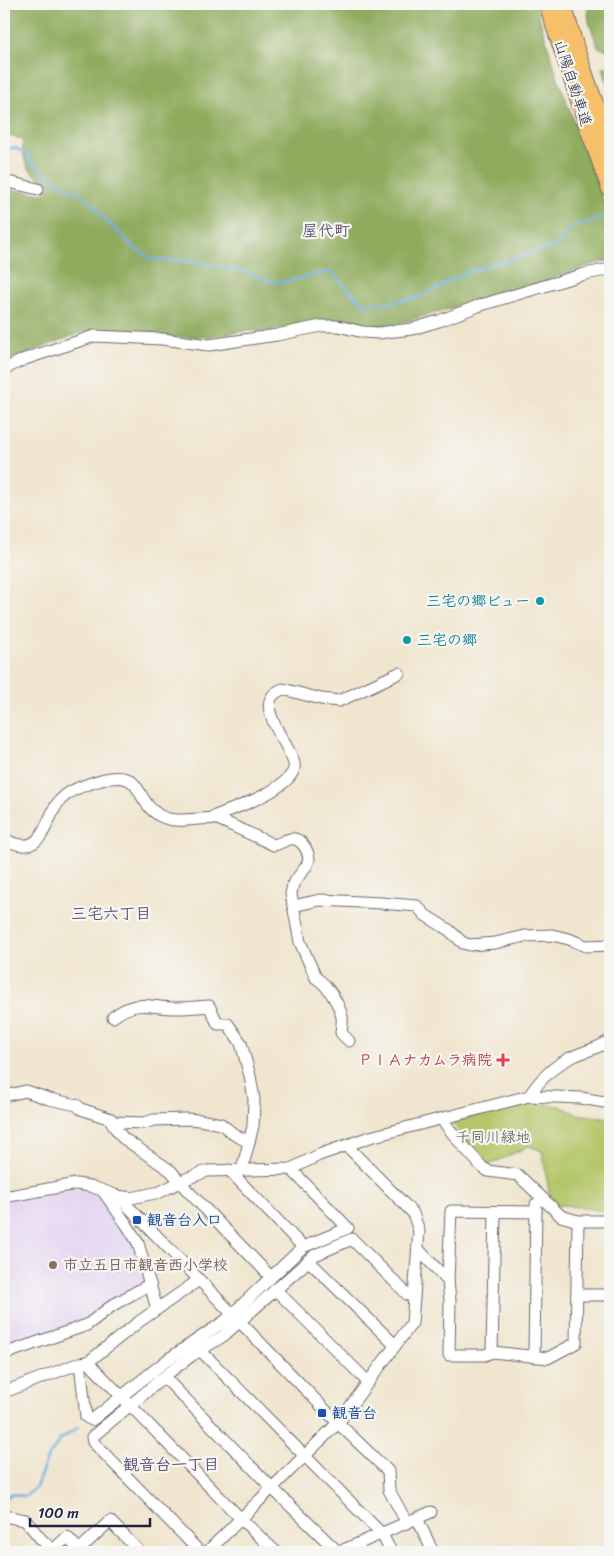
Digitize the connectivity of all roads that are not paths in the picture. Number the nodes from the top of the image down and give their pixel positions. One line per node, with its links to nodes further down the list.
1 (547, 4): 6 (highway, 山陽自動車道)
2 (563, 4): 3 (highway, 山陽自動車道)
3 (610, 146)
4 (4, 181): 5 (street)
5 (38, 189)
6 (610, 189)
7 (610, 269): 8 (street)
8 (4, 369)
9 (399, 673): 10 (street)
10 (210, 818): 11 (street); 12 (street)
11 (4, 840)
12 (293, 906): 13 (street); 15 (street)
13 (610, 945)
14 (113, 1017): 22 (street)
15 (349, 1040)
16 (610, 1040): 18 (street)
17 (4, 1096): 21 (street)
18 (529, 1096): 19 (street); 20 (street)
19 (610, 1103)
20 (442, 1120): 23 (street); 29 (street)
21 (112, 1122): 22 (street); 27 (street)
22 (249, 1142): 26 (street)
23 (347, 1146): 24 (street); 37 (street)
24 (291, 1169): 26 (street); 36 (street)
25 (229, 1170): 26 (street); 27 (street); 36 (street)
26 (242, 1170)
27 (180, 1182): 30 (street); 39 (street)
28 (101, 1190): 30 (street); 31 (street); 42 (street)
29 (537, 1194): 33 (street); 34 (street)
30 (118, 1196): 40 (street)
31 (4, 1197)
32 (495, 1212): 33 (street); 41 (street); 51 (street)
33 (536, 1212): 53 (street)
34 (578, 1221): 35 (street); 44 (street)
35 (610, 1221)
36 (303, 1247): 39 (street)
37 (418, 1249): 41 (street); 46 (street)
38 (308, 1260): 43 (street); 46 (street); 49 (street)
39 (271, 1277): 48 (street)
40 (200, 1280): 47 (street); 48 (street)
41 (448, 1281): 51 (street)
42 (150, 1284): 47 (street); 52 (street)
43 (275, 1289): 48 (street); 56 (street)
44 (577, 1295): 45 (street); 53 (street)
45 (610, 1296)
46 (414, 1297): 49 (street)
47 (157, 1309): 54 (street)
48 (236, 1318): 50 (street); 58 (street); 59 (street)
49 (395, 1346): 56 (street)
50 (201, 1351): 55 (street); 60 (street)
51 (492, 1352): 53 (street)
52 (4, 1354)
53 (534, 1358)
54 (84, 1363): 57 (street); 58 (street); 58 (street)
55 (164, 1377): 58 (street); 61 (street)
56 (368, 1382): 59 (street)
57 (4, 1392)
58 (125, 1400): 64 (street); 70 (street)
59 (338, 1423): 60 (street); 65 (street)
60 (305, 1457): 61 (street); 66 (street)
61 (272, 1488): 64 (street); 68 (street)
62 (431, 1512): 65 (street)
63 (4, 1516): 67 (street)
64 (241, 1519): 71 (street); 72 (street)
65 (412, 1520): 66 (street); 74 (street)
66 (382, 1534): 68 (street); 73 (street)
67 (81, 1551): 69 (street)
68 (343, 1551)
69 (140, 1552)
70 (200, 1552)
71 (207, 1552)
72 (276, 1552)
73 (391, 1552)
74 (433, 1552)

